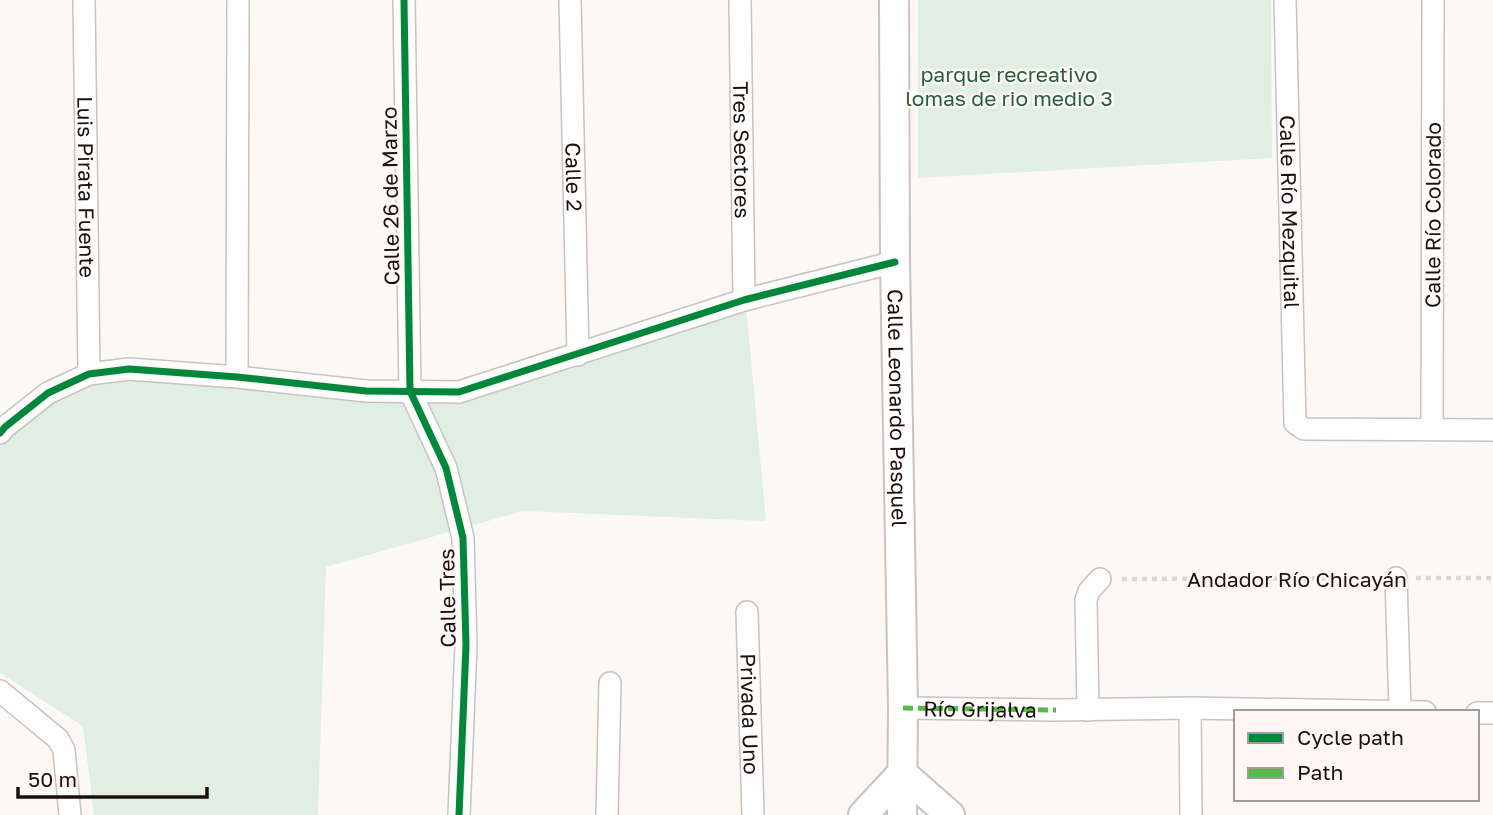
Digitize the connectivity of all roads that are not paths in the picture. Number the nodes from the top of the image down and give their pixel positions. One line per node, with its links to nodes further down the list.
1 (83, 0): 12 (street, Luis Pirata Fuente)
2 (238, 0): 13 (street)
3 (404, 0): 14 (street, Calle 26 de Marzo)
4 (570, 0): 11 (street, Calle 2)
5 (740, 0): 10 (street, Tres Sectores)
6 (894, 0): 9 (street, Calle Leonardo Pasquel)
7 (1285, 0): 15 (street, Calle Río Mezquital)
8 (1433, 0): 15 (street, Calle Río Colorado)
9 (895, 262): 10 (street); 23 (street, Calle Leonardo Pasquel)
10 (744, 300): 11 (street)
11 (578, 355): 14 (street)
12 (89, 374): 13 (street); 17 (street)
13 (237, 377): 14 (street)
14 (410, 391): 30 (street, Calle Tres)
15 (1432, 429): 16 (street)
16 (1493, 429)
17 (0, 433)
18 (1396, 578): 27 (street)
19 (1100, 579): 25 (street)
20 (747, 612): 32 (street, Privada Uno)
21 (610, 683): 31 (street)
22 (0, 691): 29 (street)
23 (903, 708): 25 (street, Río Grijalva); 28 (street, Calle Leonardo Pasquel)
24 (1190, 708): 25 (street, Río Grijalva); 26 (street); 36 (street)
25 (1088, 710)
26 (1330, 710)
27 (1400, 710)
28 (902, 773): 33 (street); 34 (street, Calle Leonardo Pasquel); 35 (street)
29 (70, 815)
30 (459, 815)
31 (607, 815)
32 (753, 815)
33 (863, 815)
34 (902, 815)
35 (950, 815)
36 (1191, 815)

